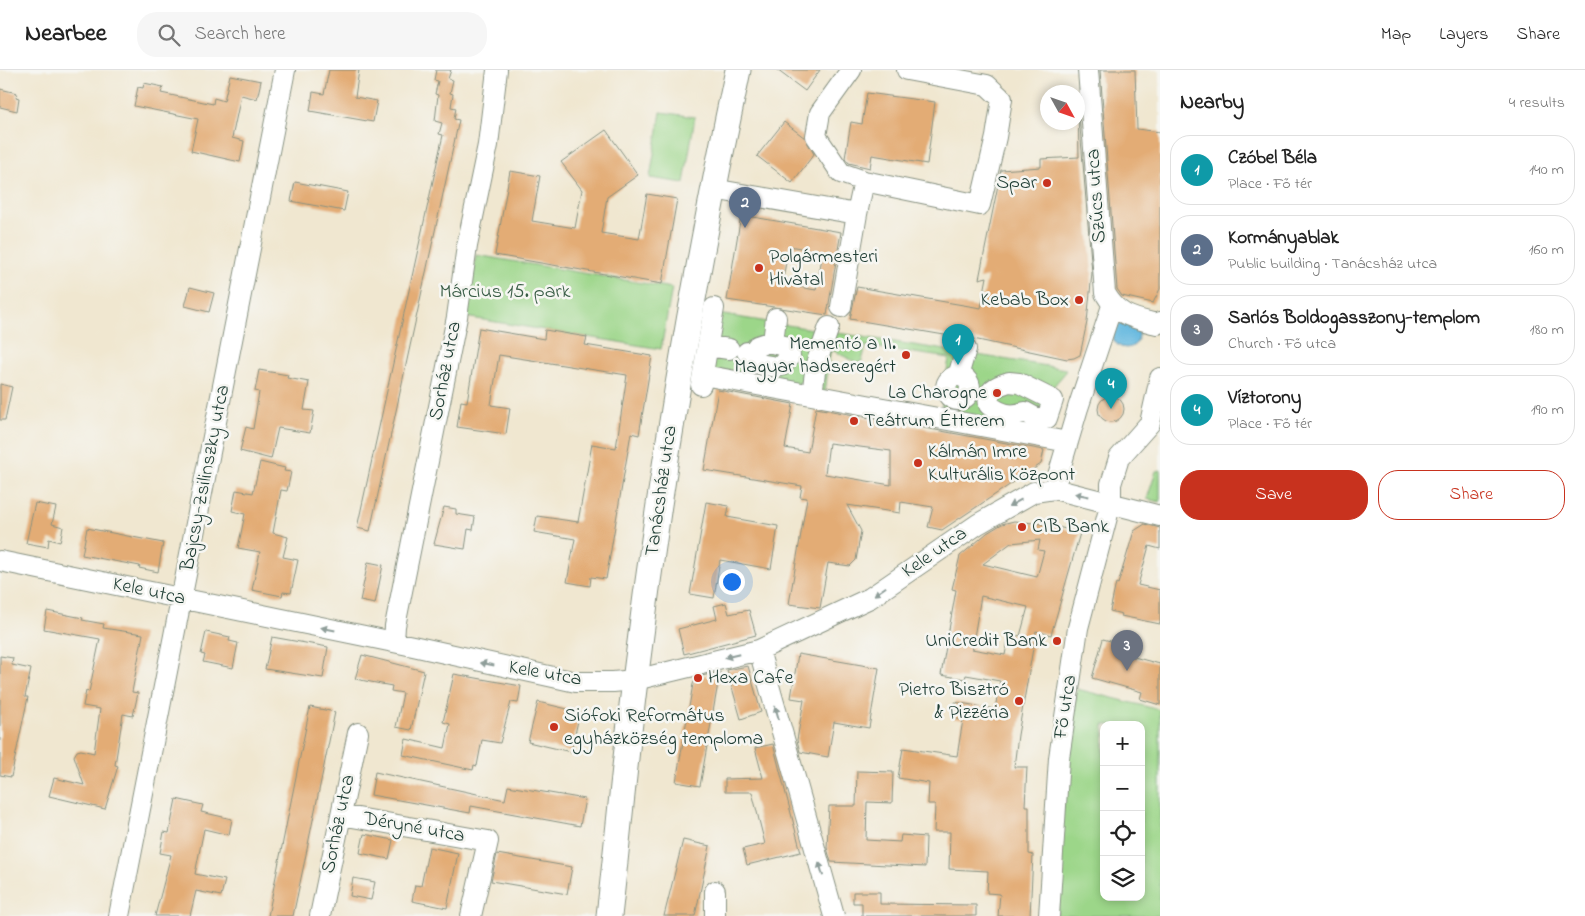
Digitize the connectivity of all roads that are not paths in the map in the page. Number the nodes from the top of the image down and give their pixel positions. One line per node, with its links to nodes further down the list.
1 (285, 70): 29 (street, Bajcsy-Zsilinszky utca)
2 (498, 70): 30 (street, Sorház utca)
3 (738, 70): 8 (main road, Tanácsház utca)
4 (851, 70): 7 (street)
5 (908, 70): 7 (street)
6 (1088, 70): 10 (street, Szűcs utca)
7 (864, 181): 9 (street)
8 (712, 188): 9 (street); 32 (main road, Tanácsház utca)
9 (857, 214): 11 (street)
10 (1108, 300): 14 (street); 24 (street)
11 (841, 307)
12 (714, 308): 16 (street)
13 (776, 318): 18 (street)
14 (1160, 322)
15 (829, 326): 21 (street)
16 (708, 346): 18 (street); 20 (street)
17 (966, 349): 23 (street)
18 (749, 356): 20 (street)
19 (1160, 378): 26 (street, Fő utca)
20 (766, 387): 21 (street)
21 (812, 395): 23 (street)
22 (994, 419): 22 (street); 23 (street); 24 (street)
23 (958, 422)
24 (1068, 442): 25 (street)
25 (1054, 489): 26 (street, one-way to 25); 31 (street, Kele utca, one-way to 31)
26 (1111, 502): 27 (street); 42 (street, Fő utca)
27 (1160, 516)
28 (0, 561): 29 (street, Kele utca)
29 (182, 599): 30 (street, Kele utca, one-way to 29); 36 (street, Bajcsy-Zsilinszky utca)
30 (394, 642): 32 (street, Kele utca, one-way to 30)
31 (759, 650): 32 (street, Kele utca, one-way to 32); 41 (street, one-way to 31)
32 (635, 680): 39 (main road, Tanácsház utca)
33 (358, 733): 34 (street, Sorház utca)
34 (341, 815): 37 (street, Sorház utca); 38 (street, Déryné utca)
35 (715, 890): 40 (street)
36 (119, 916)
37 (320, 916)
38 (471, 916)
39 (609, 916)
40 (715, 916)
41 (834, 916)
42 (1049, 916)

